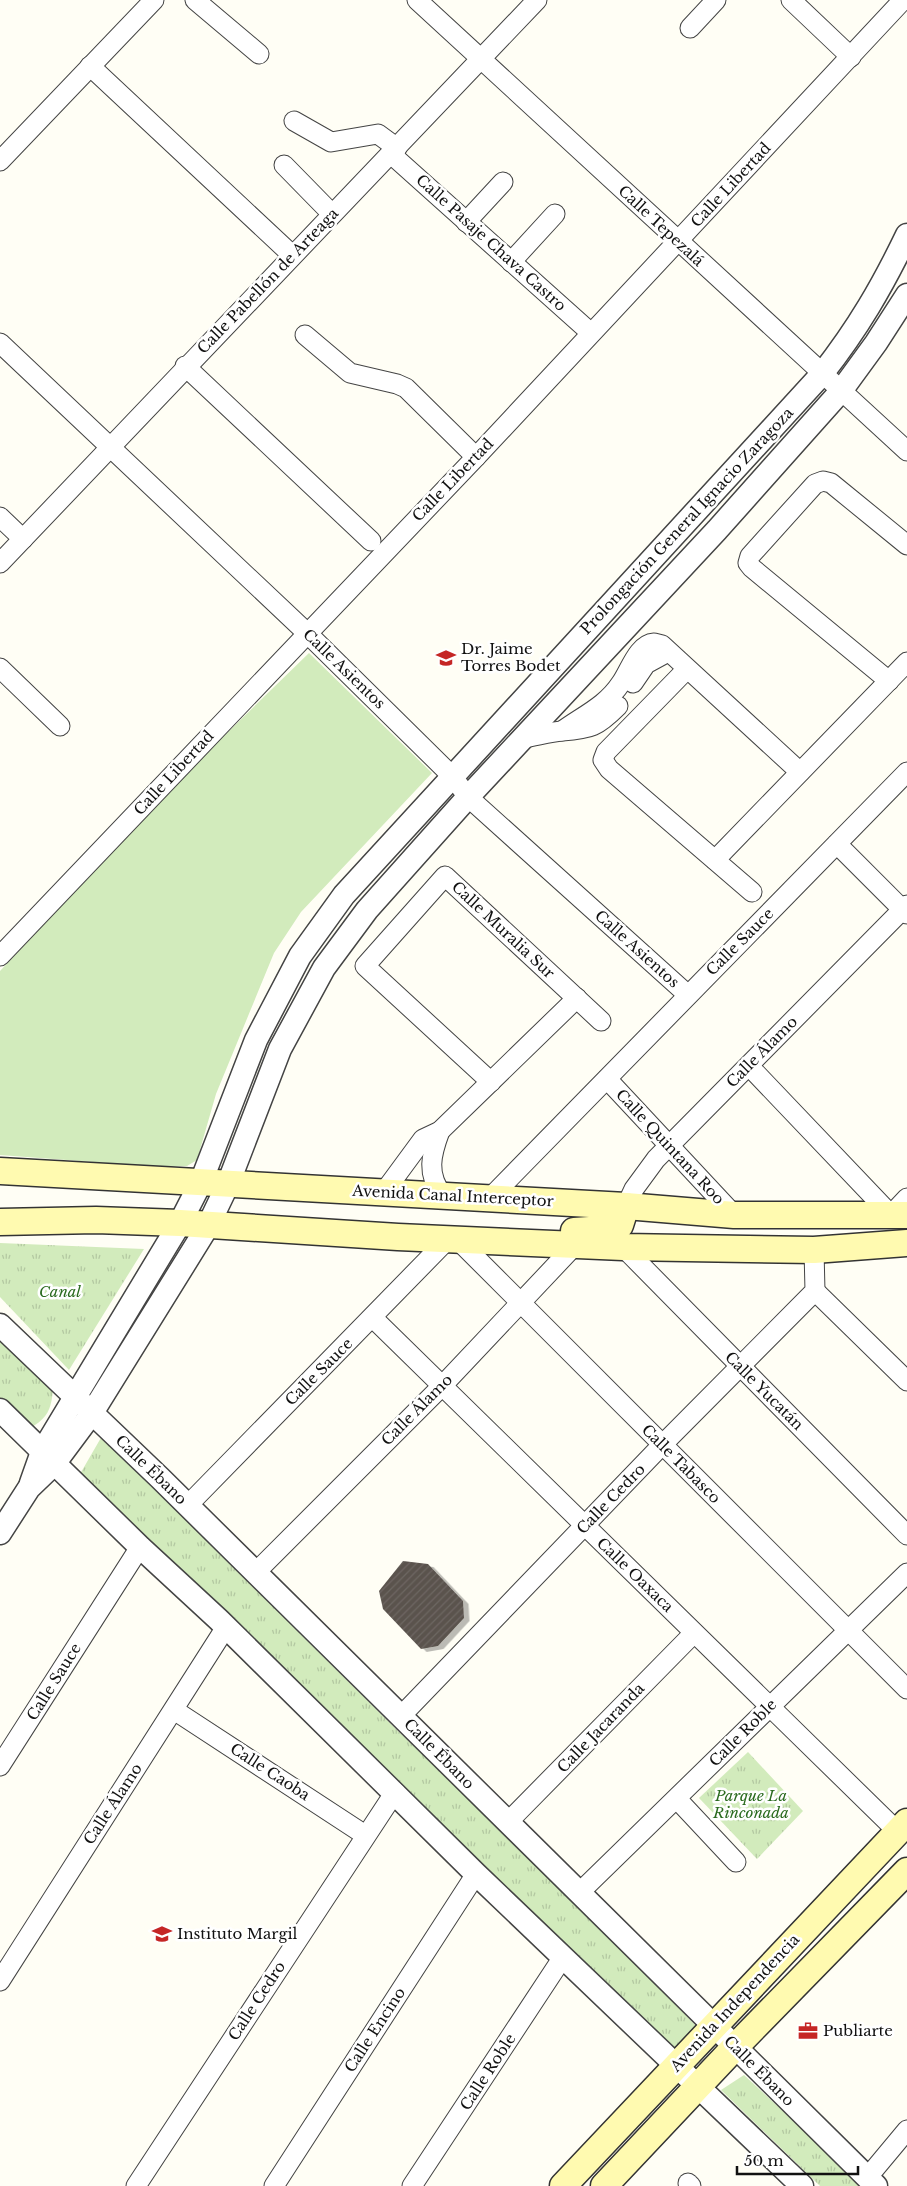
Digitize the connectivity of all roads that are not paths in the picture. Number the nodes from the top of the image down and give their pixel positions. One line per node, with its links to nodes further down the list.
1 (154, 0): 12 (street)
2 (195, 0): 9 (street)
3 (417, 0): 11 (street, Calle Tepezalá)
4 (537, 0): 11 (street, Calle Pabellón de Arteaga)
5 (716, 0): 8 (street)
6 (791, 0): 10 (street)
7 (903, 0): 10 (street, Calle Libertad)
8 (690, 28)
9 (258, 54)
10 (851, 57): 22 (street, Calle Libertad)
11 (481, 59): 14 (street, Calle Pabellón de Arteaga); 22 (street, Calle Tepezalá)
12 (90, 66): 15 (street); 23 (street)
13 (294, 121): 14 (street, Calle Pasaje Chava Castro)
14 (394, 151): 18 (street, Calle Pabellón de Arteaga); 20 (street, Calle Pasaje Chava Castro)
15 (0, 161)
16 (284, 165): 18 (street)
17 (503, 182): 20 (street)
18 (332, 214): 23 (street, Calle Pabellón de Arteaga)
19 (556, 214): 24 (street)
20 (466, 222): 24 (street, Calle Pasaje Chava Castro)
21 (907, 235): 30 (street, Prolongación General Ignacio Zaragoza)
22 (678, 242): 26 (street, Calle Libertad); 30 (street, Calle Tepezalá)
23 (292, 256): 29 (street, Calle Pabellón de Arteaga)
24 (511, 262): 26 (street, Calle Pasaje Chava Castro)
25 (907, 294): 31 (street, Prolongación General Ignacio Zaragoza)
26 (591, 333): 34 (street, Calle Libertad)
27 (305, 335): 34 (street)
28 (0, 343): 32 (street, Calle Asientos)
29 (186, 366): 32 (street, Calle Pabellón de Arteaga); 37 (street)
30 (822, 374): 31 (street, Calle Tepezalá); 49 (street, Prolongación General Ignacio Zaragoza)
31 (841, 391): 33 (street, Calle Tepezalá); 46 (street, Prolongación General Ignacio Zaragoza)
32 (109, 446): 36 (street, Calle Pabellón de Arteaga); 40 (street, Calle Asientos)
33 (907, 450)
34 (476, 457): 40 (street, Calle Libertad)
35 (0, 517): 36 (street)
36 (23, 539): 39 (street, Calle Pabellón de Arteaga)
37 (371, 541)
38 (907, 544): 44 (street)
39 (0, 563)
40 (307, 633): 49 (street, Calle Asientos); 55 (street, Calle Libertad)
41 (907, 662): 44 (street)
42 (0, 668): 45 (street)
43 (687, 669): 46 (street); 47 (street); 52 (street)
44 (889, 681): 47 (street)
45 (60, 726)
46 (523, 738): 50 (street, Prolongación General Ignacio Zaragoza)
47 (800, 772): 52 (street)
48 (907, 772): 51 (street, Calle Sauce)
49 (452, 776): 50 (street, Calle Asientos); 65 (street, Prolongación General Ignacio Zaragoza)
50 (468, 797): 56 (street, Calle Asientos); 66 (street, Prolongación General Ignacio Zaragoza)
51 (837, 844): 54 (street); 56 (street, Calle Sauce)
52 (715, 860): 53 (street)
53 (752, 892)
54 (906, 909): 59 (street, Calle Álamo)
55 (2, 950)
56 (688, 995): 60 (street, Calle Sauce)
57 (577, 998): 58 (street, Calle Muralia Sur); 61 (street); 61 (street, Calle Muralia Sur)
58 (601, 1021)
59 (749, 1066): 63 (street, Calle Álamo); 71 (street)
60 (607, 1079): 63 (street, Calle Quintana Roo); 69 (street, Calle Sauce)
61 (491, 1082): 62 (street)
62 (440, 1131): 67 (street); 68 (street)
63 (669, 1146): 70 (street, Calle Álamo); 72 (street, Calle Quintana Roo)
64 (0, 1171): 65 (main road, Avenida Canal Interceptor)
65 (202, 1182): 66 (main road, Avenida Canal Interceptor); 74 (street, Prolongación General Ignacio Zaragoza)
66 (228, 1184): 67 (main road, Avenida Canal Interceptor); 75 (street, Prolongación General Ignacio Zaragoza)
67 (384, 1192): 68 (main road, Avenida Canal Interceptor)
68 (443, 1196): 69 (main road, Avenida Canal Interceptor)
69 (490, 1198): 70 (main road, Avenida Canal Interceptor)
70 (626, 1206): 72 (main road, Avenida Canal Interceptor); 77 (main road)
71 (902, 1209): 72 (main road, Avenida Canal Interceptor)
72 (734, 1214): 81 (main road)
73 (0, 1222): 74 (main road)
74 (180, 1223): 75 (main road); 90 (street, Prolongación General Ignacio Zaragoza)
75 (208, 1226): 76 (main road); 92 (street, Prolongación General Ignacio Zaragoza)
76 (453, 1238): 77 (main road); 84 (street, Calle Tabasco); 85 (street, Calle Sauce)
77 (507, 1241): 79 (main road)
78 (907, 1243): 82 (main road)
79 (576, 1244): 80 (main road); 84 (street, Calle Álamo)
80 (623, 1247): 81 (main road); 87 (street, Calle Yucatán)
81 (654, 1247): 82 (main road)
82 (814, 1250): 83 (street)
83 (814, 1291): 87 (street, Calle Cedro); 88 (street)
84 (519, 1303): 89 (street, Calle Álamo); 93 (street, Calle Tabasco)
85 (373, 1318): 89 (street, Calle Oaxaca); 95 (street, Calle Sauce)
86 (0, 1325): 90 (street, Calle Ébano)
87 (740, 1367): 93 (street, Calle Cedro); 98 (street, Calle Yucatán)
88 (907, 1381)
89 (442, 1386): 96 (street, Calle Oaxaca); 100 (street, Calle Álamo)
90 (74, 1396): 92 (street, Calle Ébano); 94 (street, Prolongación General Ignacio Zaragoza)
91 (0, 1410): 94 (street)
92 (92, 1413): 94 (street, Prolongación General Ignacio Zaragoza); 95 (street, Calle Ébano)
93 (662, 1445): 96 (street, Calle Cedro); 103 (street, Calle Tabasco)
94 (48, 1458): 97 (street); 99 (street)
95 (188, 1505): 100 (street, Calle Ébano)
96 (584, 1526): 104 (street, Calle Oaxaca); 108 (street, Calle Cedro)
97 (0, 1533)
98 (907, 1535)
99 (140, 1547): 102 (street); 109 (street, Calle Sauce)
100 (256, 1572): 108 (street, Calle Ébano)
101 (907, 1573): 103 (street, Calle Roble)
102 (226, 1627): 107 (street, Calle Álamo); 110 (street)
103 (848, 1631): 105 (street, Calle Tabasco); 106 (street, Calle Roble)
104 (694, 1633): 106 (street, Calle Oaxaca); 112 (street, Calle Jacaranda)
105 (907, 1689)
106 (770, 1706): 111 (street, Calle Roble); 113 (street, Calle Oaxaca)
107 (174, 1710): 114 (street, Calle Caoba); 120 (street, Calle Álamo)
108 (400, 1716): 112 (street, Calle Ébano)
109 (0, 1766)
110 (395, 1792): 114 (street, Calle Cedro); 117 (street)
111 (677, 1799): 115 (street); 118 (street, Calle Roble)
112 (508, 1822): 118 (street, Calle Ébano)
113 (902, 1827): 121 (main road, Avenida Independencia)
114 (365, 1835): 127 (street, Calle Cedro)
115 (736, 1862)
116 (907, 1871): 122 (main road, Avenida Independencia)
117 (476, 1874): 119 (street); 128 (street, Calle Encino)
118 (579, 1893): 121 (street, Calle Ébano)
119 (563, 1957): 123 (street); 129 (street, Calle Roble)
120 (0, 1981)
121 (713, 2025): 122 (street, Calle Ébano); 123 (main road, Avenida Independencia)
122 (735, 2047): 124 (main road, Avenida Independencia); 126 (street, Calle Ébano)
123 (676, 2066): 124 (street); 130 (main road, Avenida Independencia)
124 (698, 2086): 131 (main road, Avenida Independencia); 132 (street)
125 (907, 2130): 126 (street)
126 (872, 2182)
127 (136, 2186)
128 (274, 2186)
129 (412, 2186)
130 (563, 2186)
131 (604, 2186)
132 (802, 2186)

